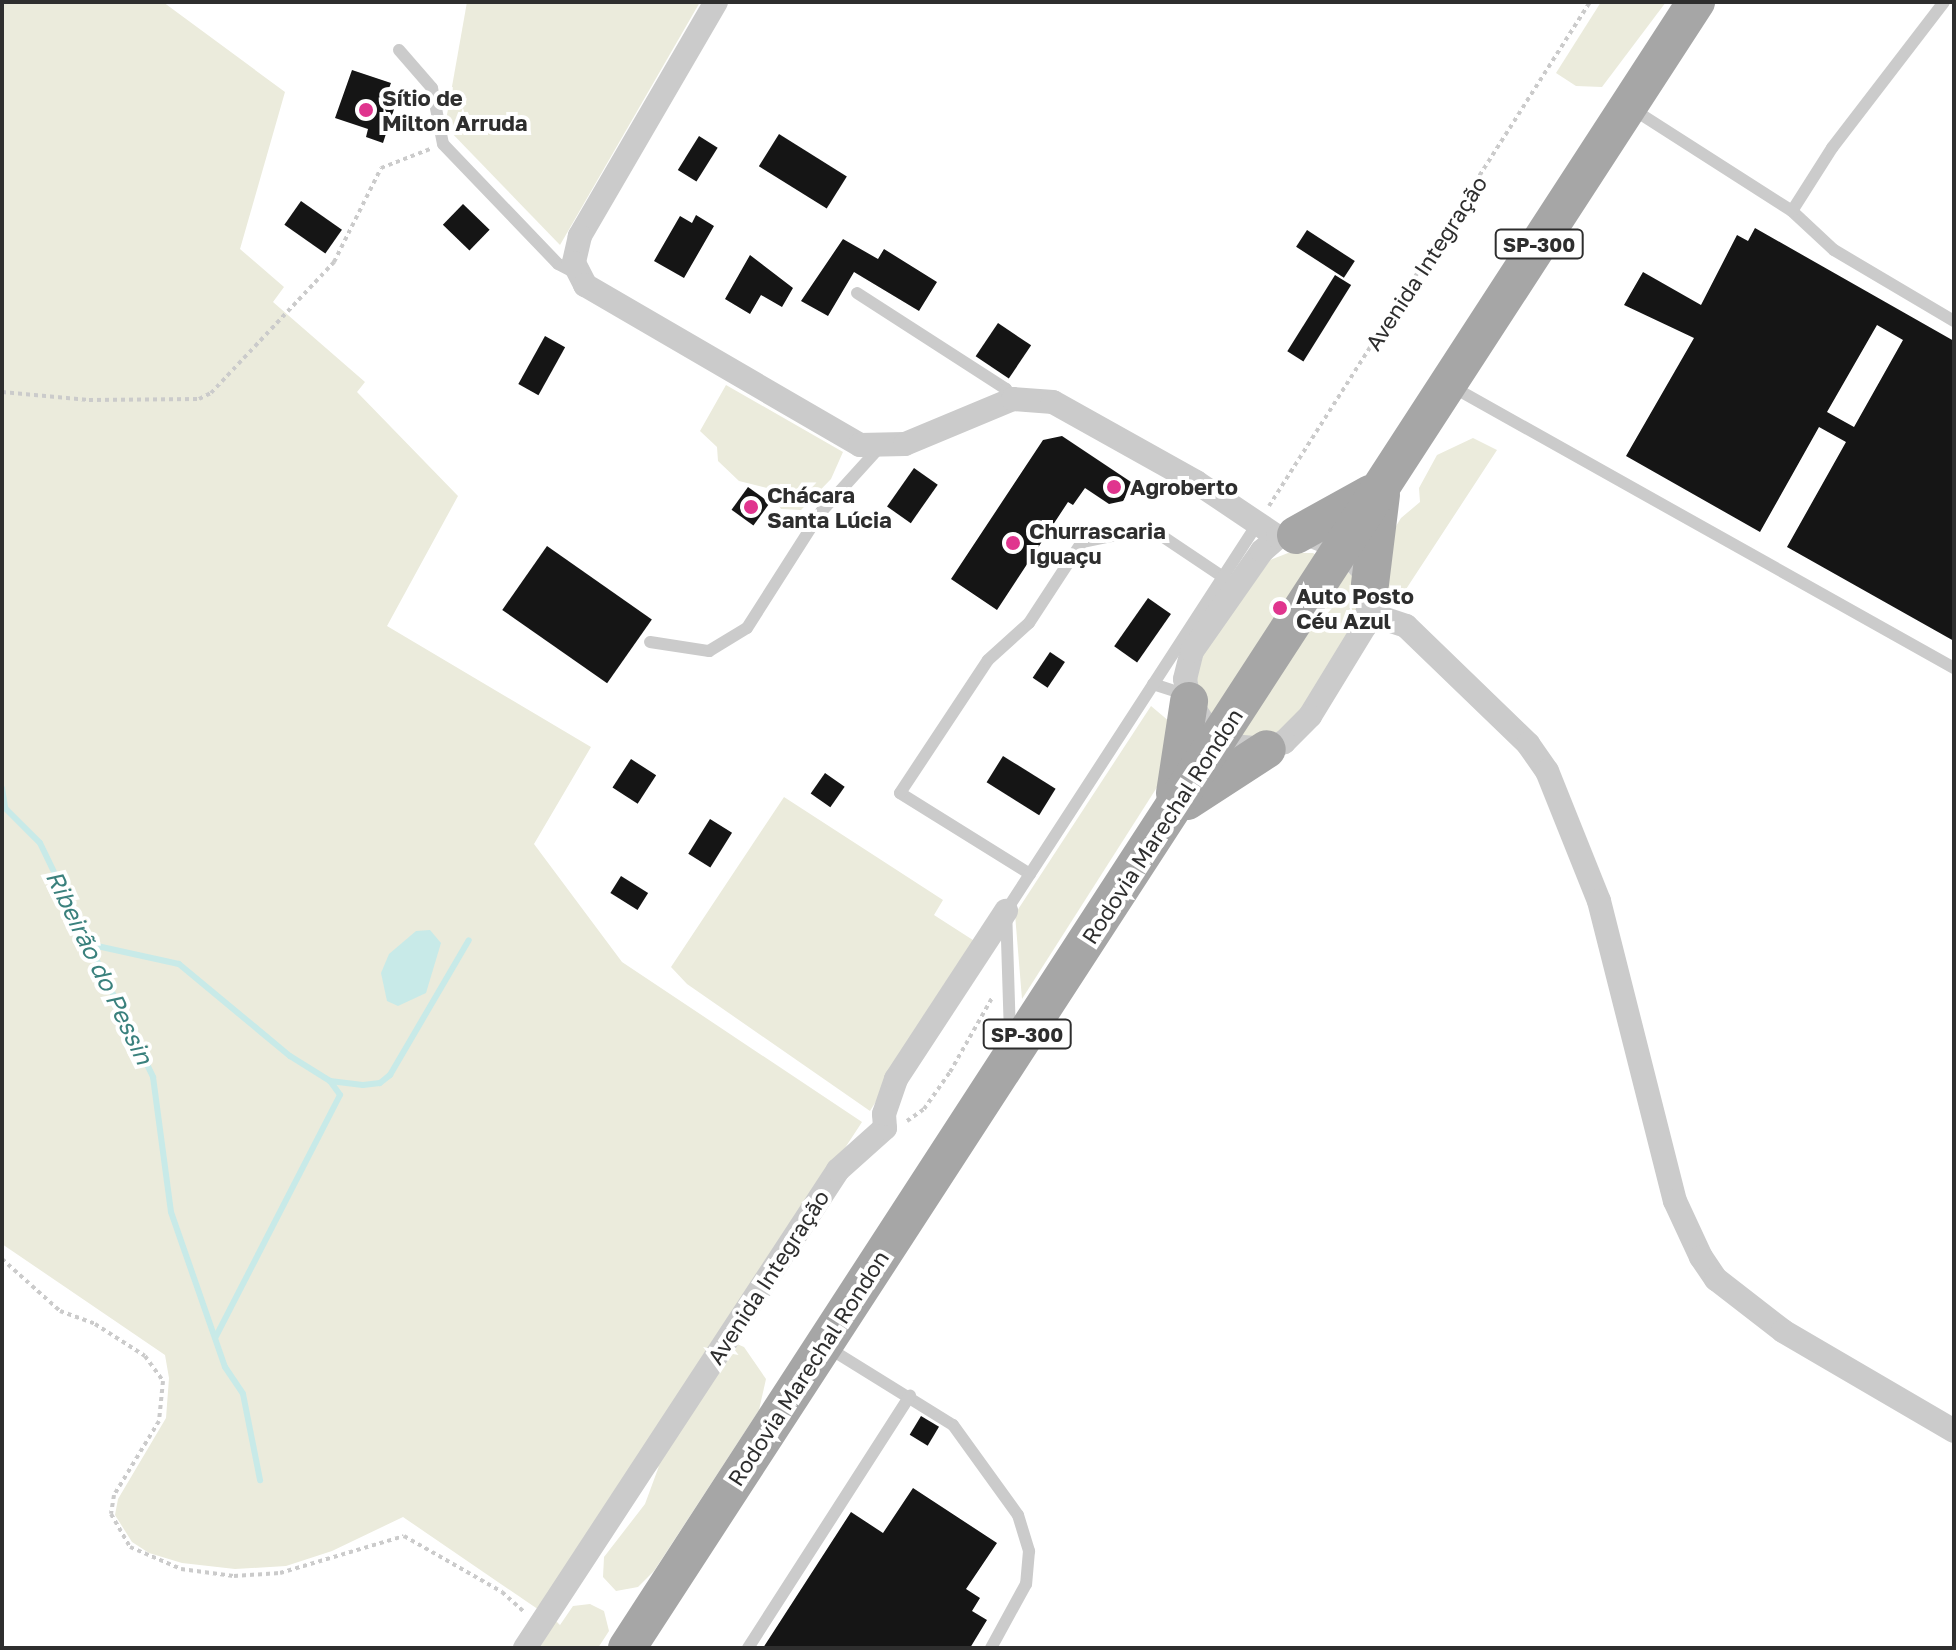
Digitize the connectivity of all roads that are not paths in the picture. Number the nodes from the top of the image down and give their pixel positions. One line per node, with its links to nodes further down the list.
1 (716, 2): 7 (street)
2 (1696, 2): 5 (main road, Rodovia Marechal Rondon / SP-300)
3 (1944, 2): 6 (lane)
4 (399, 50): 7 (lane)
5 (1629, 106): 6 (lane); 10 (main road, Rodovia Marechal Rondon / SP-300)
6 (1792, 211): 9 (lane)
7 (576, 273): 12 (street)
8 (857, 293): 11 (lane)
9 (1954, 321)
10 (1448, 385): 13 (main road, Rodovia Marechal Rondon / SP-300); 20 (lane)
11 (1013, 399): 12 (street); 14 (street)
12 (879, 448): 19 (lane)
13 (1382, 486): 15 (main road); 16 (main road, Rodovia Marechal Rondon / SP-300); 18 (main road)
14 (1259, 522): 15 (street); 17 (lane)
15 (1287, 536): 16 (street); 22 (street)
16 (1341, 548): 18 (street); 23 (main road, Rodovia Marechal Rondon / SP-300)
17 (1223, 577): 21 (lane); 26 (lane)
18 (1369, 598): 24 (street); 31 (street)
19 (650, 642)
20 (1954, 668)
21 (1153, 684): 22 (lane); 26 (lane)
22 (1188, 698): 23 (street); 25 (main road)
23 (1219, 738): 24 (street); 25 (main road, Rodovia Marechal Rondon / SP-300)
24 (1267, 749): 25 (main road)
25 (1169, 815): 28 (main road, Rodovia Marechal Rondon / SP-300)
26 (1030, 874): 27 (lane)
27 (1006, 911): 28 (lane); 32 (street, Avenida Integração)
28 (1003, 1070): 29 (main road, Rodovia Marechal Rondon / SP-300)
29 (824, 1345): 30 (lane); 33 (main road, Rodovia Marechal Rondon / SP-300)
30 (910, 1396): 34 (lane); 35 (lane)
31 (1954, 1431)
32 (531, 1640)
33 (627, 1648)
34 (748, 1648)
35 (991, 1648)

